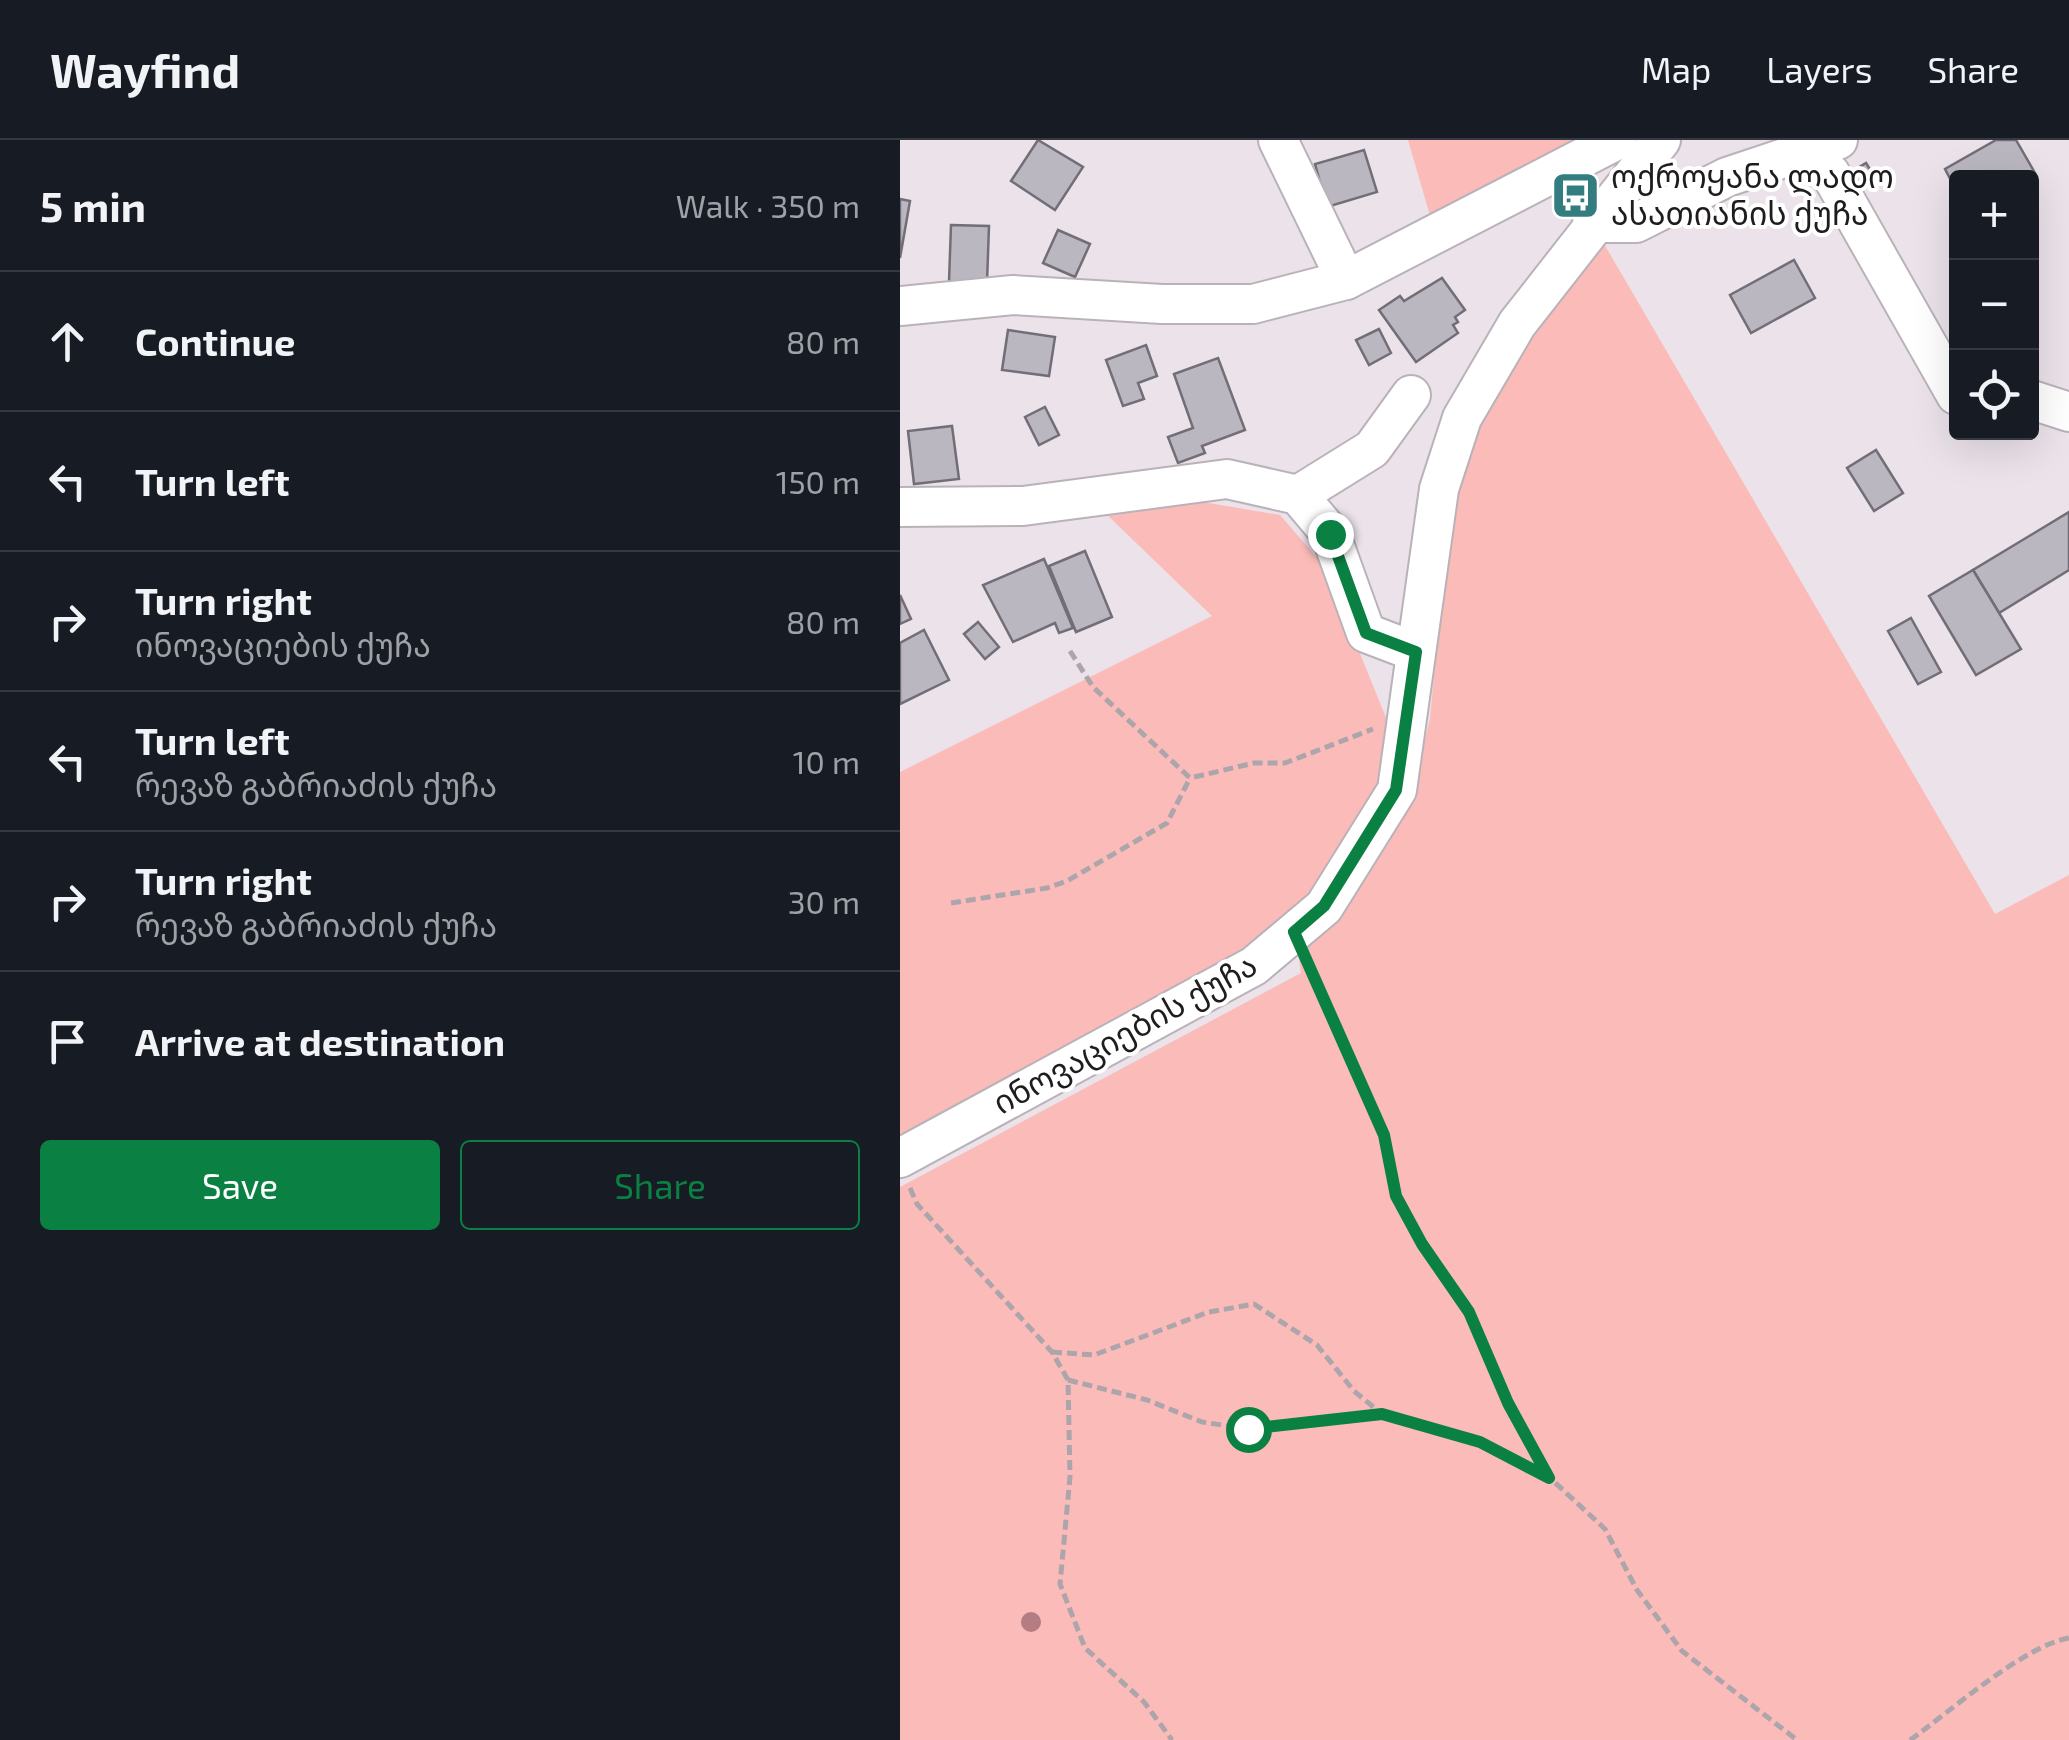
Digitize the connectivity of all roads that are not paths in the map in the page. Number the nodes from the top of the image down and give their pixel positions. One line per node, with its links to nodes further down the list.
1 (1278, 140): 6 (street)
2 (1617, 140): 6 (street)
3 (1661, 140): 5 (street, ინოვაციების ქუჩა)
4 (1821, 147): 5 (street); 8 (street)
5 (1592, 223): 14 (street, ინოვაციების ქუჩა)
6 (1346, 280): 7 (street)
7 (900, 306)
8 (1949, 383)
9 (1410, 396): 12 (street)
10 (2039, 402): 11 (street)
11 (2069, 412)
12 (1298, 495): 13 (street); 14 (street)
13 (900, 507)
14 (1416, 652): 15 (street, ინოვაციების ქუჩა)
15 (903, 1167)

